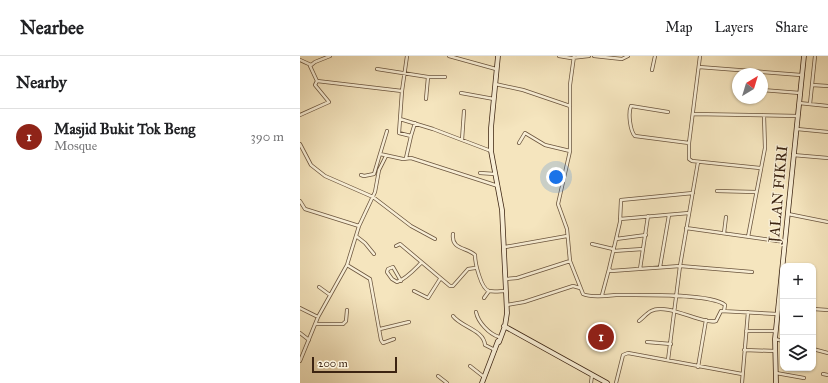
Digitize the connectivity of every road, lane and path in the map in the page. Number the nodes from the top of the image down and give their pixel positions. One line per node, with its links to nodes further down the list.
1 (330, 56): 15 (street)
2 (408, 56): 20 (street)
3 (449, 56): 18 (street)
4 (498, 56): 18 (street)
5 (559, 56): 13 (street)
6 (589, 56): 13 (street)
7 (594, 56): 8 (street)
8 (628, 56)
9 (655, 56): 19 (street)
10 (700, 56): 16 (street)
11 (804, 56): 21 (street, JALAN FIKRI)
12 (815, 56): 26 (street)
13 (574, 57): 36 (street)
14 (300, 60): 15 (street)
15 (311, 65): 24 (street)
16 (699, 67): 21 (street); 40 (street)
17 (377, 69): 20 (street)
18 (497, 69): 25 (street)
19 (652, 70)
20 (404, 74): 22 (street); 29 (street)
21 (801, 75): 31 (street, JALAN FIKRI)
22 (428, 76): 23 (street); 32 (street)
23 (445, 78)
24 (317, 82): 29 (street); 41 (street)
25 (495, 84): 33 (street); 36 (street)
26 (812, 85): 27 (street); 35 (street)
27 (828, 86)
28 (768, 90): 31 (street)
29 (402, 91): 44 (street)
30 (461, 93): 33 (street)
31 (800, 93): 34 (street, JALAN FIKRI)
32 (426, 99)
33 (494, 99): 54 (street)
34 (799, 103): 35 (street); 43 (street, JALAN FIKRI)
35 (810, 104): 37 (street)
36 (570, 106): 55 (street)
37 (828, 106)
38 (464, 112): 50 (street)
39 (668, 112): 53 (street)
40 (693, 114): 42 (street); 53 (street)
41 (300, 115)
42 (764, 116): 43 (street); 62 (street)
43 (798, 116): 46 (street, JALAN FIKRI)
44 (400, 119): 45 (street); 49 (street)
45 (416, 123): 49 (street); 50 (street)
46 (796, 129): 48 (street); 57 (street, JALAN FIKRI)
47 (387, 131): 56 (street)
48 (828, 132)
49 (411, 136): 59 (street)
50 (462, 140): 54 (street)
51 (519, 143): 55 (street)
52 (300, 144): 70 (street)
53 (689, 144): 61 (street)
54 (491, 151): 64 (street)
55 (570, 152): 85 (street)
56 (380, 154): 58 (street); 65 (street)
57 (794, 155): 60 (street); 73 (street, JALAN FIKRI)
58 (386, 156): 59 (street); 70 (street)
59 (406, 158): 66 (street)
60 (828, 158)
61 (698, 162): 62 (street); 69 (street)
62 (760, 168): 68 (street)
63 (480, 173): 64 (street)
64 (495, 174): 66 (street)
65 (361, 175)
66 (498, 186): 92 (street)
67 (717, 192): 68 (street)
68 (756, 192): 86 (street)
69 (693, 193): 72 (street); 77 (street)
70 (374, 197): 79 (street); 87 (street)
71 (300, 201): 79 (street)
72 (689, 213): 74 (street); 80 (street)
73 (788, 214): 78 (street); 89 (street, JALAN FIKRI)
74 (669, 215): 75 (street); 101 (street)
75 (648, 216): 77 (street); 83 (street)
76 (726, 217): 81 (street)
77 (620, 219): 88 (street)
78 (828, 222)
79 (359, 226): 84 (street)
80 (686, 228): 81 (street); 99 (street)
81 (724, 233): 86 (street)
82 (453, 234): 100 (street)
83 (646, 235): 88 (street); 93 (street)
84 (356, 236): 95 (street); 98 (street)
85 (568, 236): 92 (street); 96 (street)
86 (748, 237): 89 (street)
87 (435, 239)
88 (616, 239): 94 (street)
89 (785, 242): 119 (street, JALAN FIKRI)
90 (592, 244): 94 (street)
91 (396, 246): 97 (street)
92 (505, 247): 106 (street)
93 (643, 249): 94 (street); 103 (street)
94 (613, 250): 102 (street)
95 (374, 254)
96 (570, 261): 106 (street); 107 (street)
97 (421, 263): 105 (street); 108 (street)
98 (347, 265): 115 (street); 138 (street)
99 (680, 266): 101 (street); 104 (street); 117 (street)
100 (475, 268): 105 (street); 113 (street)
101 (660, 268): 103 (street)
102 (609, 269): 103 (street); 116 (street)
103 (640, 269)
104 (752, 272)
105 (440, 279): 112 (street)
106 (506, 279): 114 (street)
107 (578, 280): 109 (street); 111 (street)
108 (401, 281): 108 (street)
109 (573, 286): 111 (street); 120 (street)
110 (319, 287): 115 (street)
111 (581, 289): 116 (street)
112 (414, 291)
113 (489, 291): 114 (street); 118 (street)
114 (506, 292): 120 (street)
115 (330, 294): 132 (street)
116 (602, 296): 117 (street)
117 (676, 296): 126 (street); 128 (street)
118 (484, 298)
119 (781, 299)
120 (507, 305): 137 (street)
121 (300, 308): 132 (street)
122 (780, 309): 130 (street, JALAN FIKRI)
123 (816, 309): 125 (street)
124 (347, 310): 136 (street)
125 (828, 310)
126 (724, 311): 129 (street); 133 (street)
127 (476, 312): 146 (street)
128 (675, 312): 133 (street); 134 (street); 149 (street)
129 (748, 312): 130 (street); 139 (street)
130 (778, 314): 140 (street, JALAN FIKRI)
131 (453, 316): 150 (street)
132 (318, 317): 136 (street)
133 (706, 320): 158 (street)
134 (639, 321)
135 (409, 322): 138 (street)
136 (316, 324): 145 (street)
137 (504, 327): 142 (street); 146 (street)
138 (380, 329): 143 (street)
139 (746, 331): 140 (street); 151 (street)
140 (776, 331): 144 (street, JALAN FIKRI)
141 (300, 333): 145 (street)
142 (516, 333): 146 (street); 162 (street)
143 (394, 339)
144 (775, 339): 147 (street); 153 (street, JALAN FIKRI)
145 (309, 340): 156 (street)
146 (499, 340): 150 (street)
147 (780, 340)
148 (647, 342): 149 (street)
149 (671, 344): 155 (street)
150 (495, 350): 165 (street)
151 (744, 350): 153 (street); 160 (street)
152 (816, 350): 154 (street)
153 (774, 351): 159 (street, JALAN FIKRI)
154 (828, 353)
155 (668, 360): 158 (street); 171 (street)
156 (300, 361)
157 (470, 366): 165 (street)
158 (698, 367): 160 (street)
159 (776, 373): 166 (street); 173 (street, JALAN FIKRI)
160 (742, 374): 172 (street)
161 (823, 374): 163 (street)
162 (592, 375): 169 (street); 170 (street)
163 (828, 375)
164 (438, 376): 167 (street)
165 (484, 378): 168 (street)
166 (804, 378)
167 (446, 383)
168 (482, 383)
169 (591, 383)
170 (607, 383)
171 (616, 383)
172 (742, 383)
173 (775, 383)

